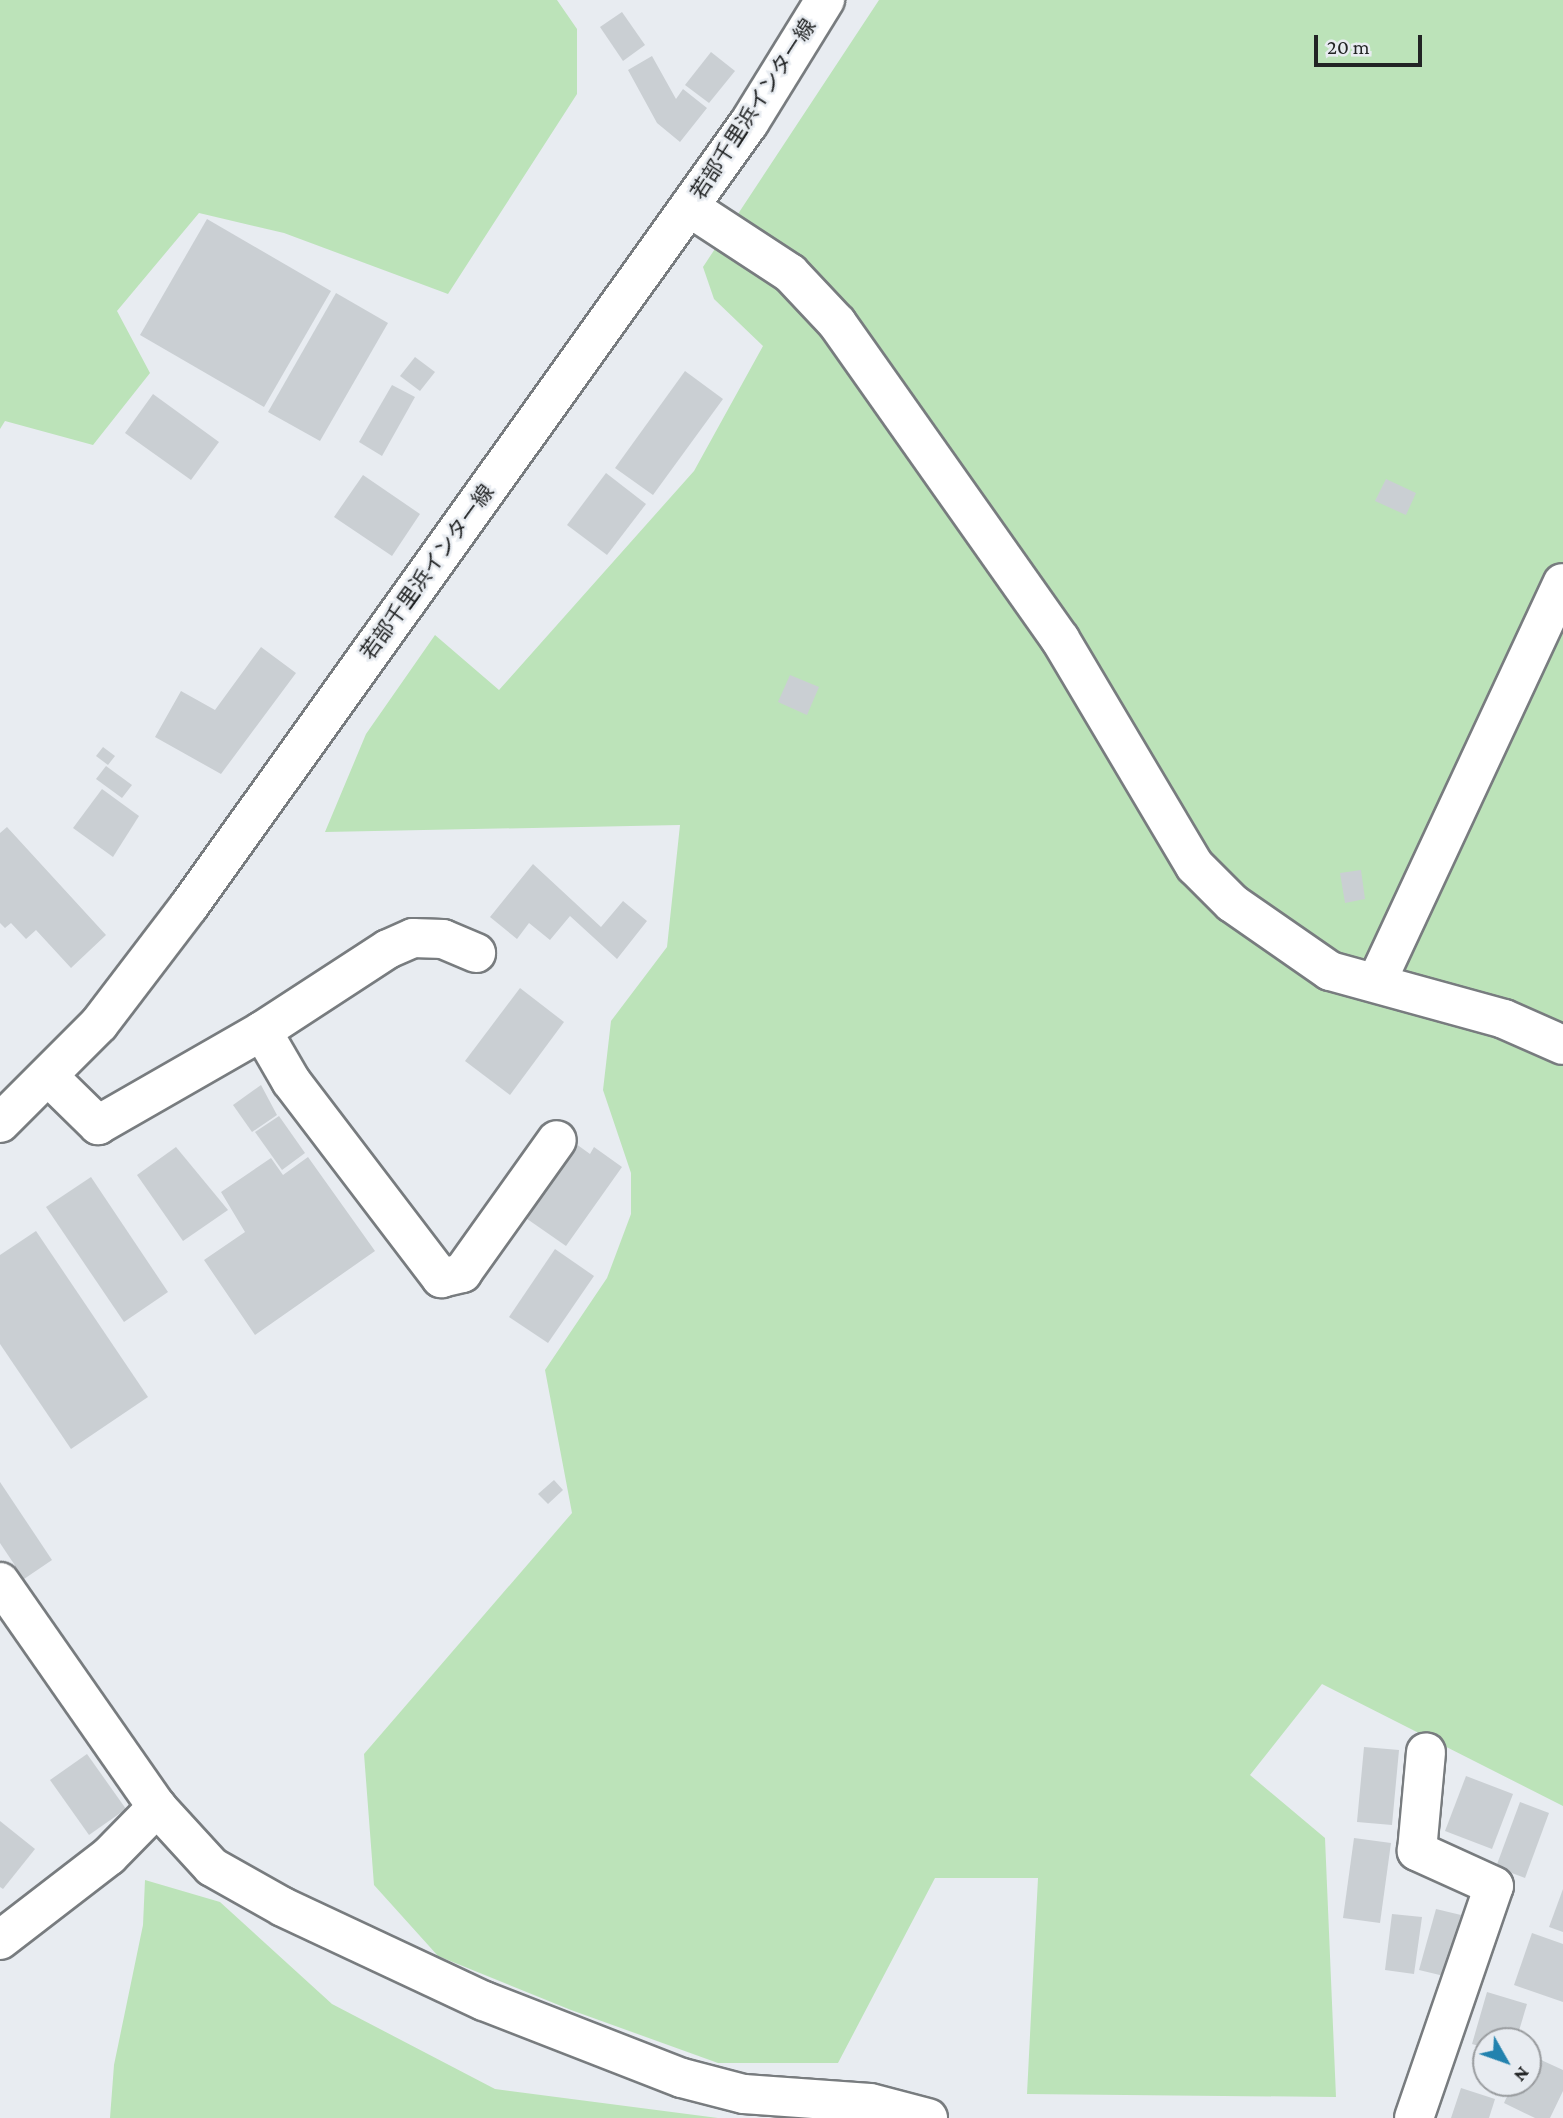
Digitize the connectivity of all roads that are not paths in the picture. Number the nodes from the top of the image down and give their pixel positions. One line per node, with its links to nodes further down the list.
1 (825, 0): 2 (street, 若部千里浜インター線)
2 (689, 207): 5 (street); 8 (street, 若部千里浜インター線)
3 (1563, 583): 5 (street)
4 (476, 953): 6 (street)
5 (1377, 981): 7 (street)
6 (262, 1031): 8 (street); 10 (street)
7 (1563, 1045)
8 (49, 1077): 9 (street, 若部千里浜インター線)
9 (0, 1123)
10 (557, 1140)
11 (0, 1582): 13 (street)
12 (1426, 1752): 16 (street)
13 (157, 1807): 14 (street); 15 (street)
14 (0, 1940)
15 (928, 2118)
16 (1414, 2118)

